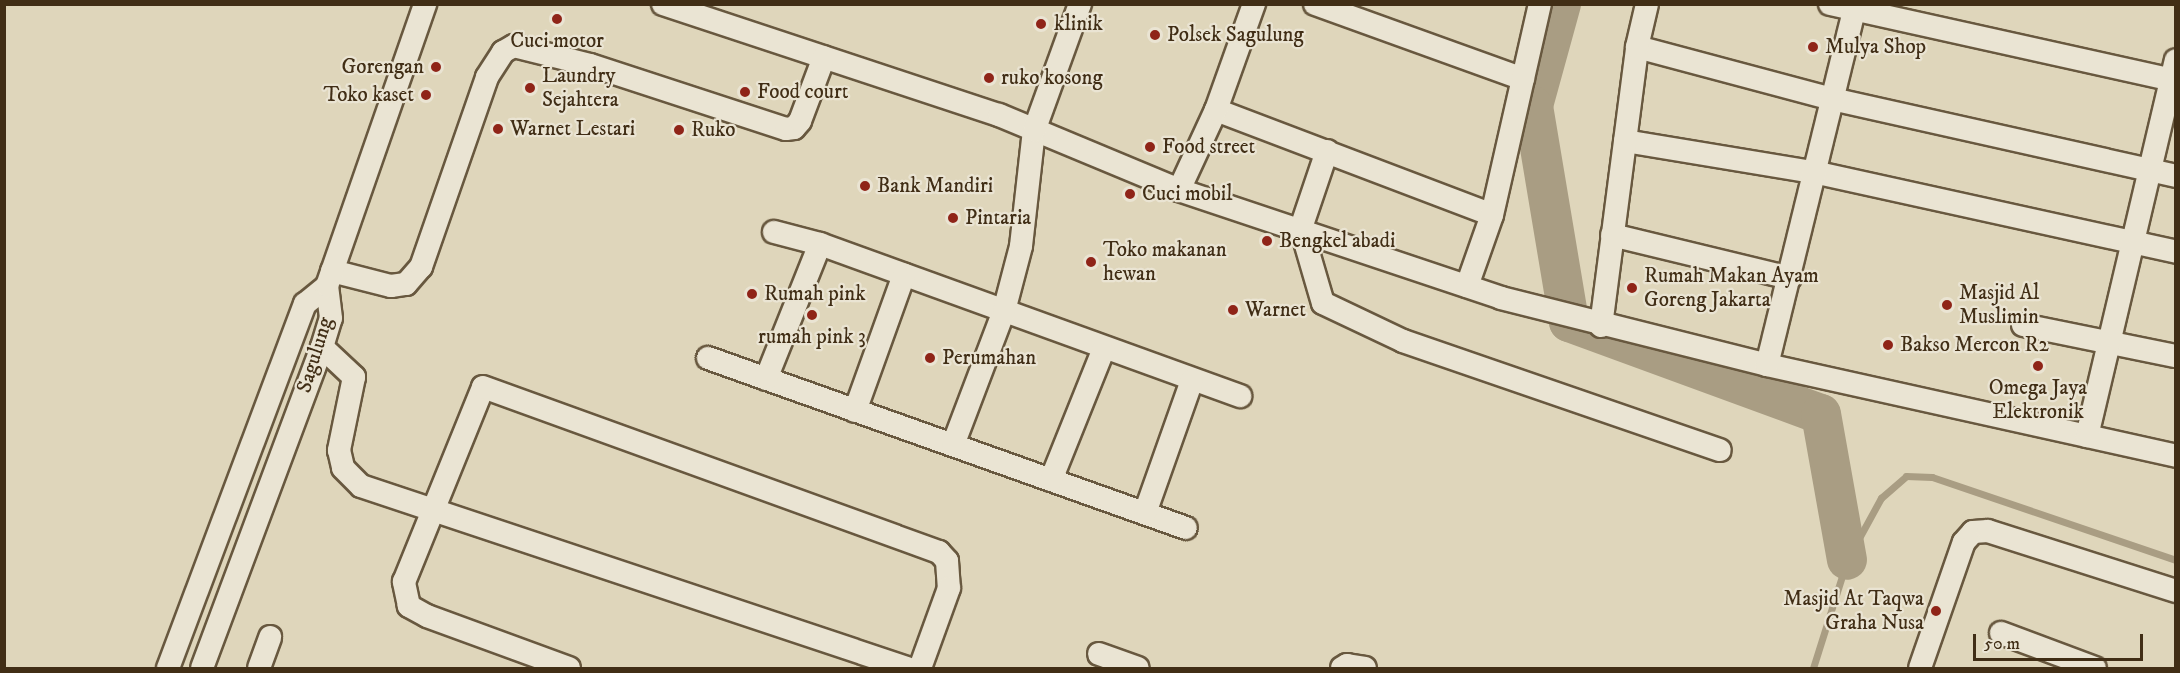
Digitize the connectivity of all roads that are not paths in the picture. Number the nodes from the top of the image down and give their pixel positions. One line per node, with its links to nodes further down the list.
1 (425, 4): 31 (street, Sagulung)
2 (663, 4): 11 (street)
3 (1080, 4): 16 (street)
4 (1254, 4): 15 (street)
5 (1315, 4): 13 (street)
6 (1540, 4): 13 (street)
7 (1647, 4): 10 (street)
8 (1830, 4): 9 (street)
9 (1856, 7): 12 (street); 14 (street)
10 (1637, 47): 14 (street); 17 (street)
11 (824, 57): 16 (street); 31 (street)
12 (2174, 74): 19 (street)
13 (1523, 79): 23 (street)
14 (1832, 99): 19 (street); 20 (street)
15 (1216, 110): 18 (street); 22 (street)
16 (1034, 131): 22 (street); 34 (street)
17 (1625, 141): 20 (street); 26 (street)
18 (1327, 151): 23 (street); 24 (street)
19 (2151, 170): 21 (street); 27 (street)
20 (1818, 173): 27 (street); 32 (street)
21 (2175, 176)
22 (1179, 190): 24 (street)
23 (1492, 215): 33 (street)
24 (1301, 228): 33 (street); 49 (street)
25 (774, 232): 28 (street)
26 (1612, 235): 32 (street); 35 (street)
27 (2134, 243): 29 (street); 37 (street)
28 (820, 244): 30 (street); 43 (street)
29 (2175, 252)
30 (904, 275): 34 (street); 46 (street)
31 (329, 278): 38 (street, Sagulung); 60 (street)
32 (1790, 278): 42 (street)
33 (1467, 286): 35 (street)
34 (1004, 311): 39 (street); 48 (street)
35 (1592, 323): 42 (street)
36 (2023, 326): 37 (street)
37 (2109, 345): 40 (street); 47 (street)
38 (322, 347): 52 (street); 61 (street, Sagulung)
39 (1104, 348): 44 (street); 51 (street)
40 (2175, 356)
41 (708, 358): 43 (street)
42 (1767, 365): 47 (street)
43 (766, 379): 46 (street)
44 (1192, 380): 45 (street); 53 (street)
45 (1240, 396)
46 (855, 411): 48 (street)
47 (2087, 436): 50 (street)
48 (953, 445): 51 (street)
49 (1719, 450)
50 (2175, 456)
51 (1051, 480): 53 (street)
52 (436, 510): 63 (street); 64 (street); 65 (street)
53 (1144, 513): 54 (street)
54 (1186, 528)
55 (2175, 591): 69 (street)
56 (2001, 633): 59 (street)
57 (270, 637): 62 (street)
58 (1099, 654): 66 (street)
59 (2048, 661): 70 (street)
60 (168, 669)
61 (202, 669)
62 (259, 669)
63 (569, 669)
64 (906, 669)
65 (920, 669)
66 (1138, 669)
67 (1342, 669): 68 (street)
68 (1365, 669)
69 (1920, 669)
70 (2095, 669)

